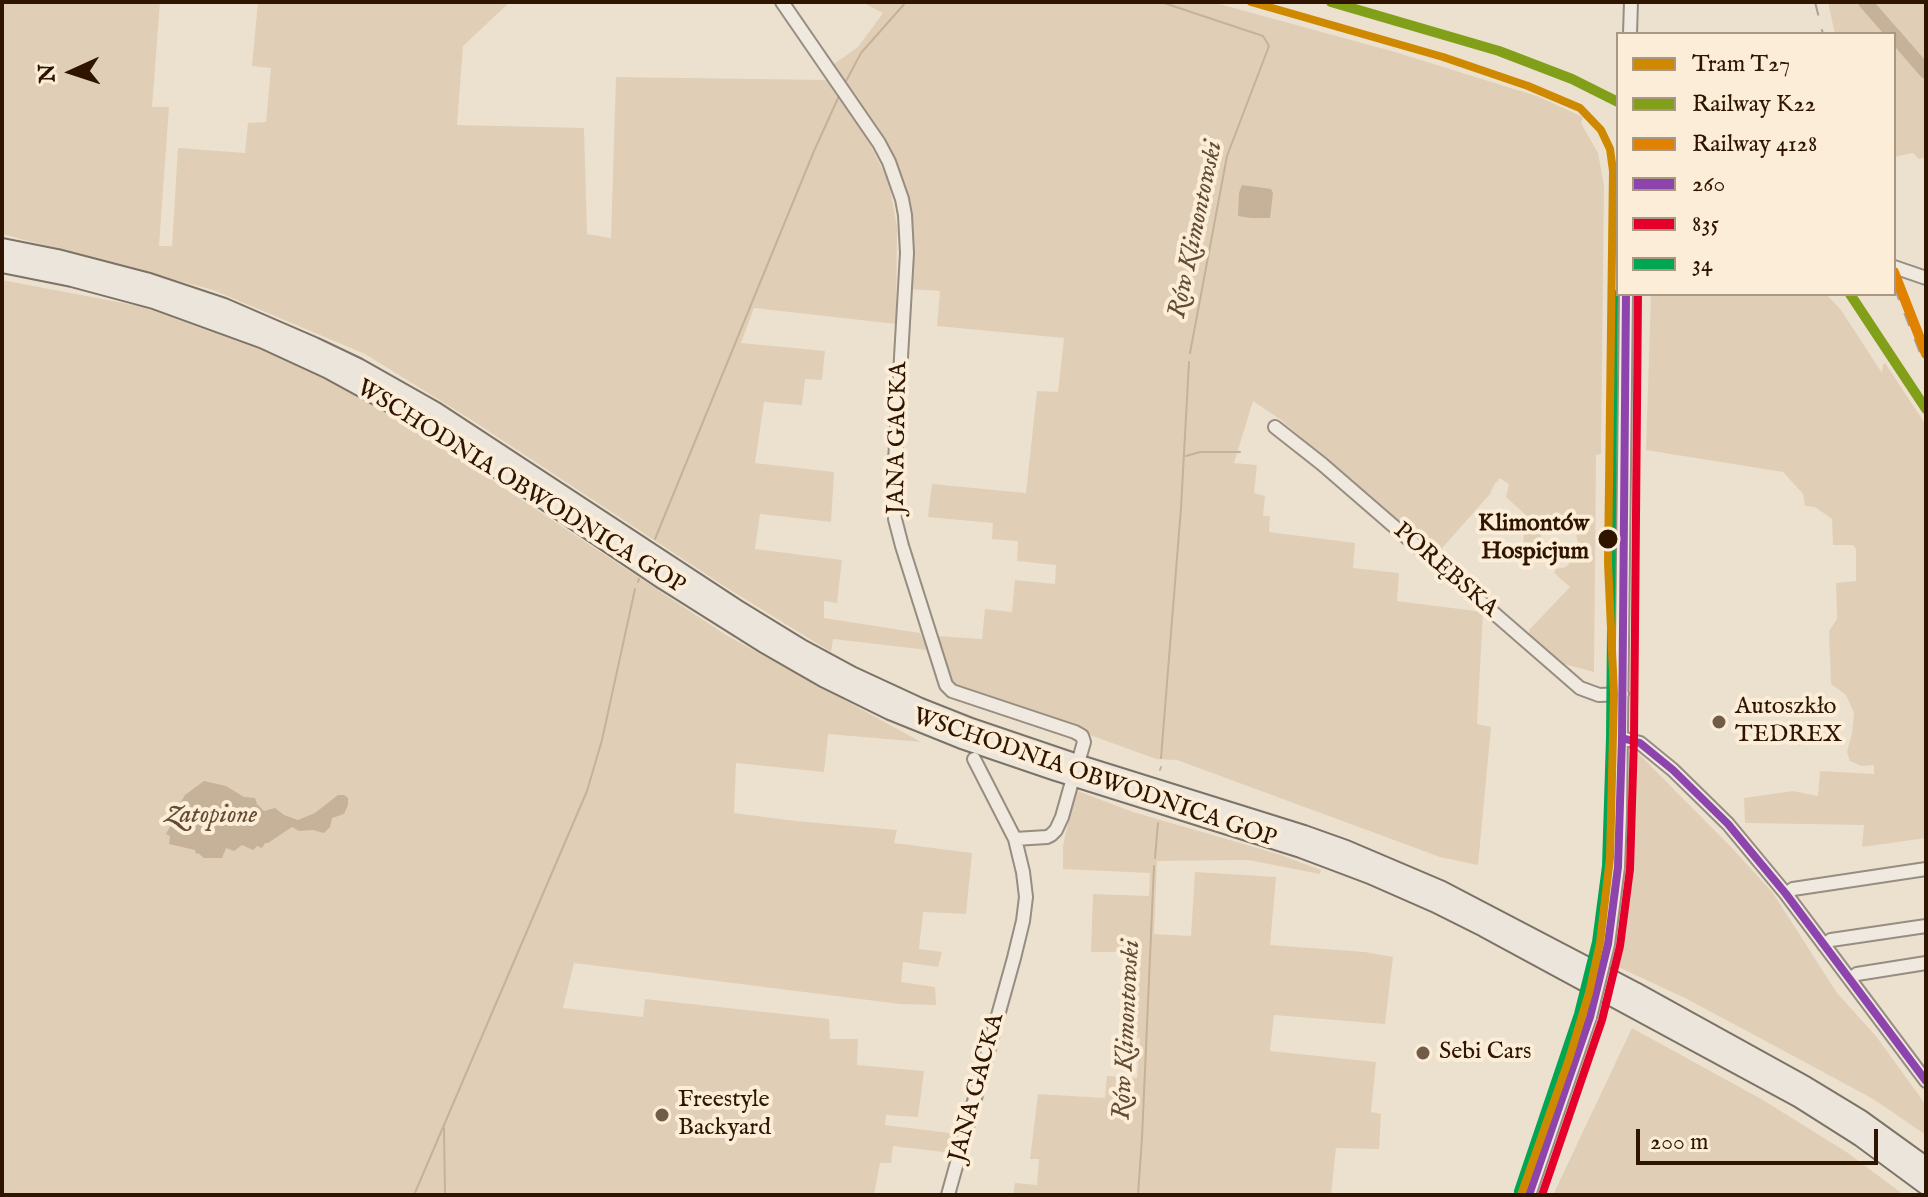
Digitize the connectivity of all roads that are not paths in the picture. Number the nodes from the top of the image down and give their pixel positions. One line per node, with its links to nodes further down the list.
1 (782, 2): 12 (street, JANA GACKA)
2 (1631, 2): 3 (street)
3 (1630, 32)
4 (2, 248): 23 (highway, WSCHODNIA OBWODNICA GOP)
5 (2, 263): 24 (highway, WSCHODNIA OBWODNICA GOP)
6 (1896, 268): 7 (street)
7 (1926, 278)
8 (1626, 296): 10 (street)
9 (1275, 427): 10 (street, PORĘBSKA)
10 (1622, 694): 11 (street)
11 (1622, 738): 17 (street); 26 (street, bridge)
12 (1080, 756)
13 (974, 759): 15 (street, JANA GACKA)
14 (1071, 785): 15 (street)
15 (1015, 839): 25 (street, JANA GACKA)
16 (1926, 869): 17 (street)
17 (1786, 894): 19 (street)
18 (1926, 926): 19 (street)
19 (1824, 945): 21 (street)
20 (1926, 963): 21 (street)
21 (1850, 979): 22 (street)
22 (1926, 1081)
23 (1926, 1167)
24 (1926, 1185)
25 (948, 1195)
26 (1529, 1195)

